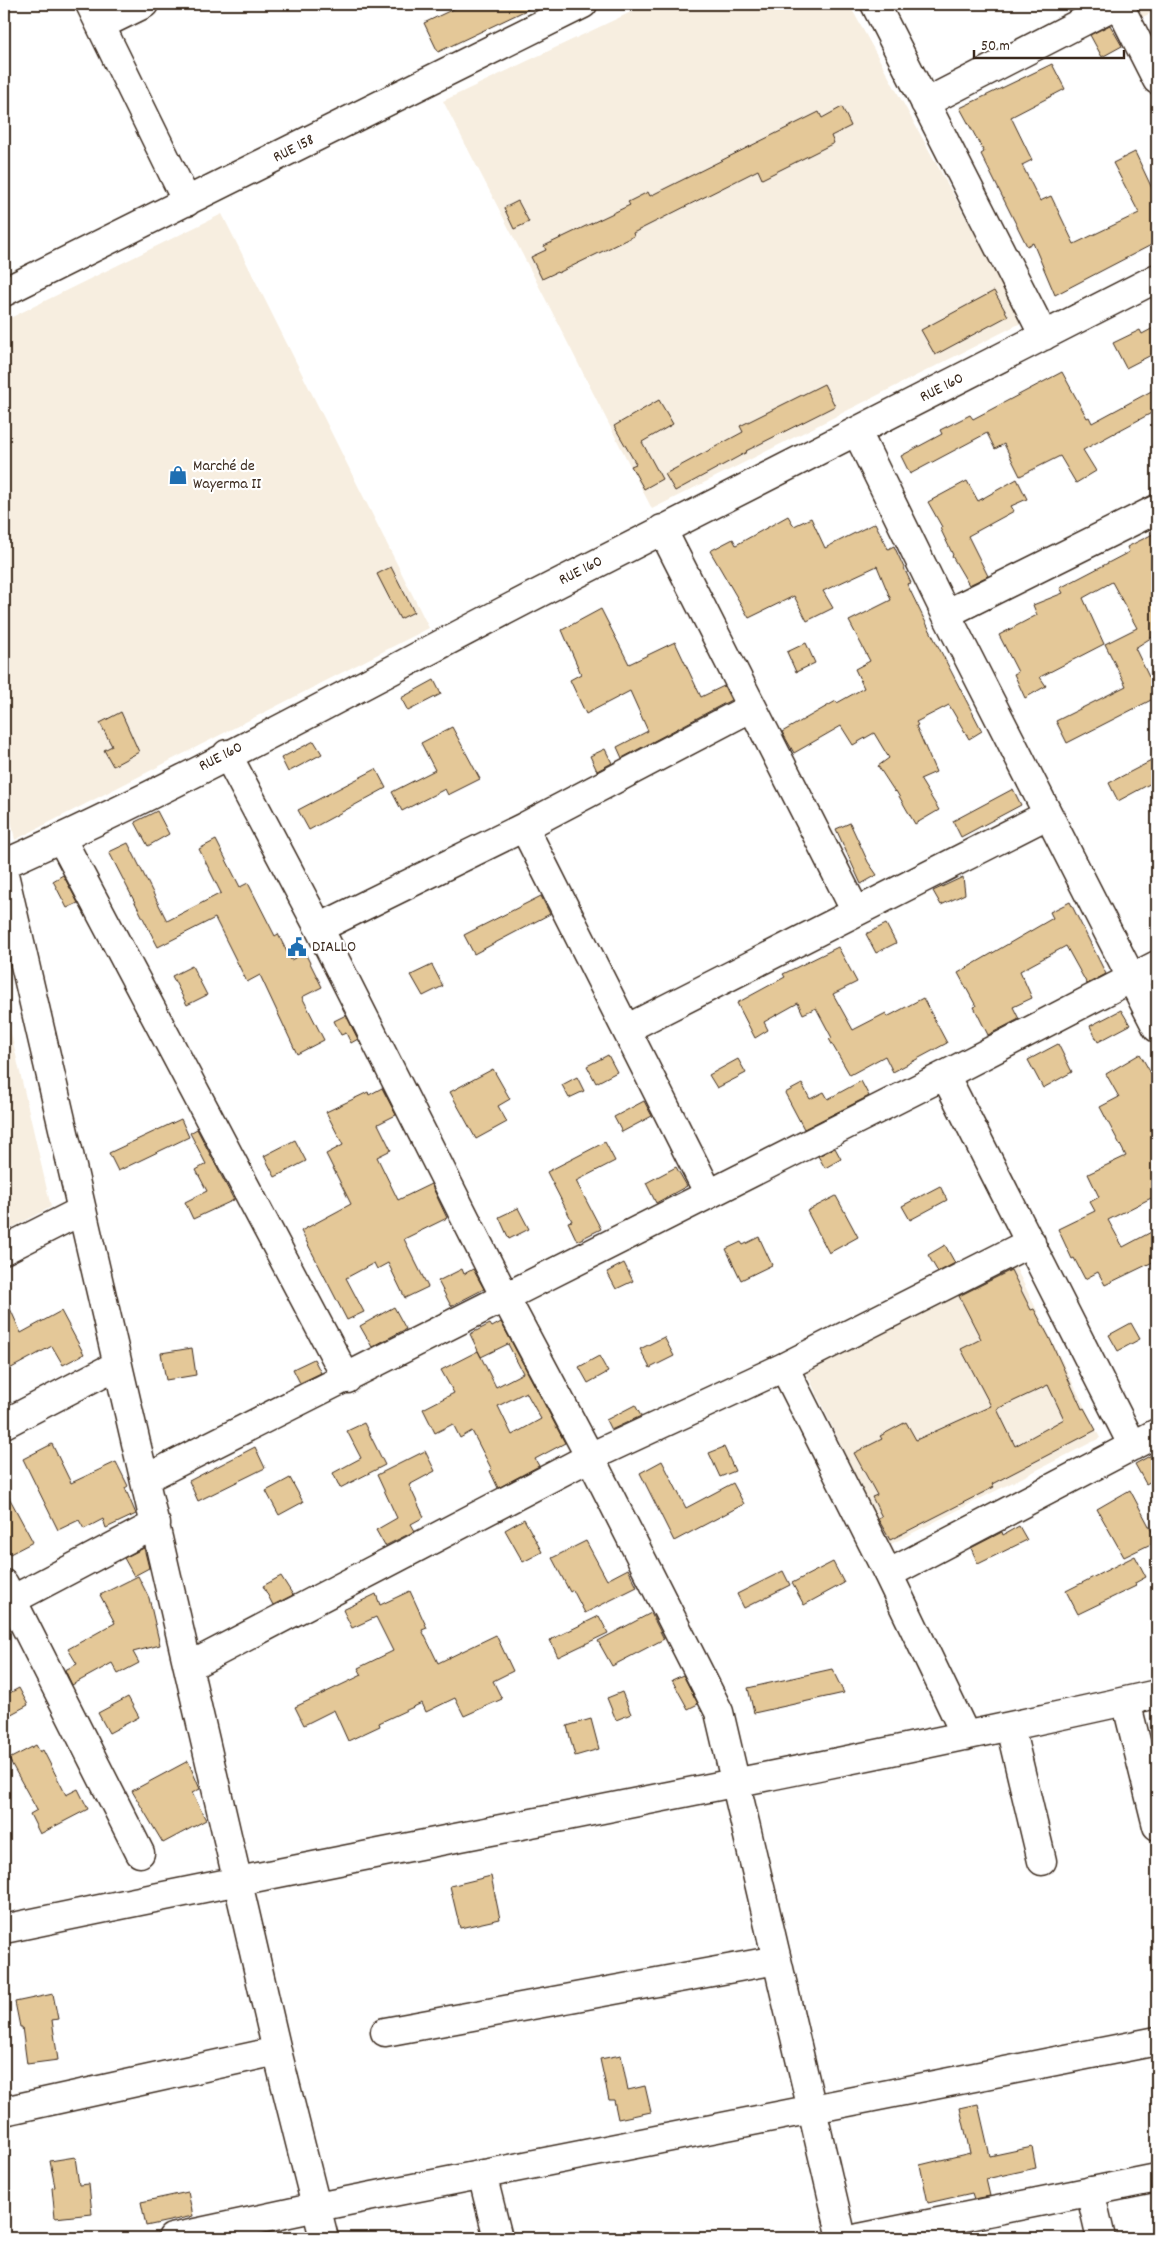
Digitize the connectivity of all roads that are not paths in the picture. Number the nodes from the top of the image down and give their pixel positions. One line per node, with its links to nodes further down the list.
1 (144, 4): 4 (street)
2 (583, 4): 7 (street, RUE 158)
3 (875, 4): 6 (street)
4 (96, 14): 7 (street)
5 (1157, 80): 6 (street)
6 (925, 104): 10 (street)
7 (187, 202): 9 (street, RUE 158)
8 (1157, 278): 10 (street, RUE 160)
9 (4, 292)
10 (1044, 336): 11 (street, RUE 160)
11 (857, 432): 13 (street, RUE 160); 14 (street)
12 (1156, 512): 14 (street)
13 (662, 529): 15 (street); 16 (street, RUE 160)
14 (946, 614): 17 (street)
15 (752, 707): 18 (street); 22 (street)
16 (228, 754): 19 (street, RUE 160); 23 (street)
17 (1047, 815): 22 (street); 25 (street)
18 (524, 827): 23 (street); 27 (street)
19 (61, 838): 20 (street, RUE 160); 36 (street)
20 (4, 864)
21 (4, 874): 30 (street)
22 (856, 912): 27 (street)
23 (319, 928): 33 (street)
24 (1157, 965): 25 (street)
25 (1132, 978): 26 (street); 28 (street)
26 (1157, 1028)
27 (626, 1030): 29 (street)
28 (946, 1075): 29 (street); 31 (street)
29 (709, 1194): 33 (street)
30 (82, 1211): 32 (street); 34 (street)
31 (1031, 1242): 35 (street); 39 (street)
32 (4, 1250)
33 (505, 1297): 36 (street); 40 (street)
34 (117, 1365): 37 (street); 41 (street)
35 (784, 1367): 40 (street); 43 (street)
36 (347, 1379): 41 (street)
37 (4, 1424)
38 (1157, 1433): 39 (street)
39 (1133, 1446): 43 (street)
40 (590, 1458): 45 (street); 50 (street)
41 (145, 1479): 42 (street)
42 (156, 1524): 44 (street); 45 (street)
43 (888, 1574): 49 (street)
44 (8, 1592): 52 (street)
45 (188, 1667): 54 (street)
46 (1157, 1694): 47 (street)
47 (1126, 1701): 48 (street); 51 (street)
48 (1010, 1727): 49 (street); 53 (street)
49 (966, 1736): 50 (street)
50 (735, 1783): 54 (street); 56 (street)
51 (1157, 1826)
52 (140, 1853)
53 (1042, 1861)
54 (238, 1880): 55 (street); 59 (street)
55 (4, 1929)
56 (777, 1960): 57 (street); 60 (street)
57 (385, 2032)
58 (1157, 2041): 60 (street)
59 (277, 2051): 61 (street); 65 (street)
60 (810, 2108): 62 (street); 69 (street)
61 (4, 2112)
62 (482, 2174): 65 (street); 68 (street)
63 (1157, 2178): 64 (street)
64 (1090, 2191): 70 (street); 71 (street)
65 (317, 2207): 66 (street); 67 (street)
66 (172, 2238)
67 (324, 2238)
68 (498, 2238)
69 (842, 2238)
70 (859, 2238)
71 (1101, 2238)

